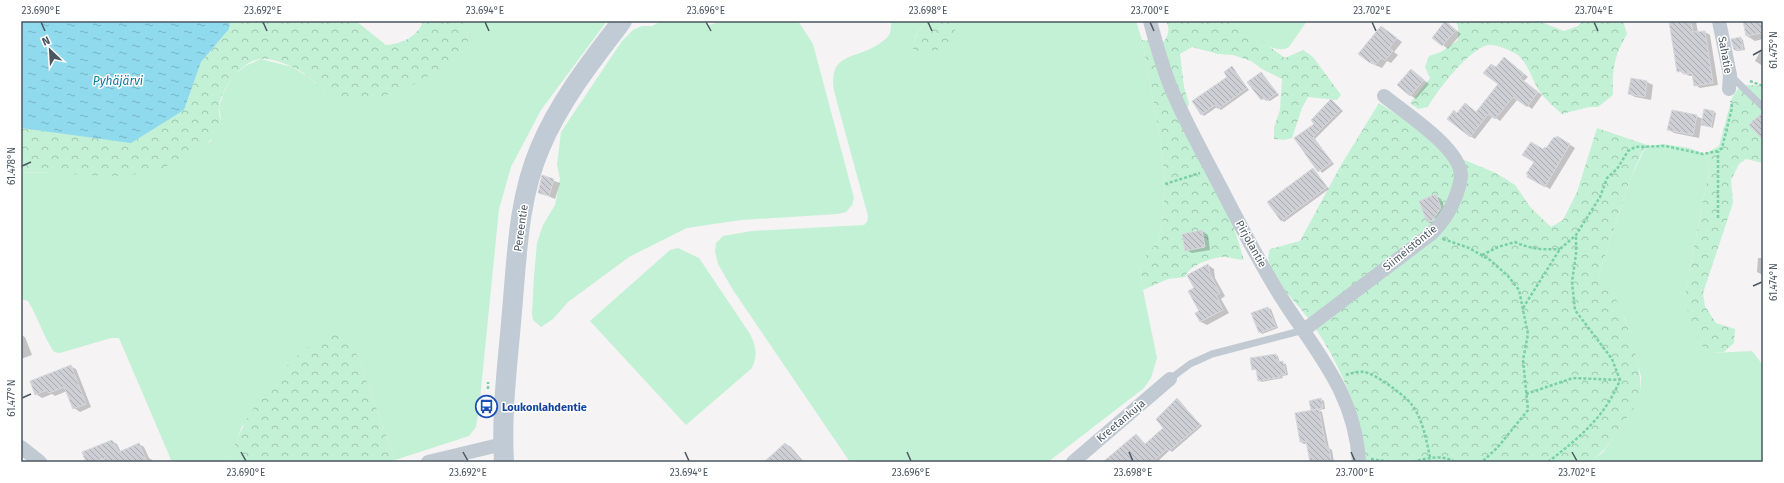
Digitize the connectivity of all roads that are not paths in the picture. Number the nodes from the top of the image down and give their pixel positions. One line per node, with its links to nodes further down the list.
1 (622, 21): 11 (street, Pereentie)
2 (1150, 21): 8 (street, Pirjolantie)
3 (1718, 21): 4 (street, Sahatie)
4 (1730, 75): 5 (street, Sahatie); 7 (lane)
5 (1729, 90)
6 (1384, 96): 8 (street, Siimeistöntie)
7 (1763, 107)
8 (1304, 330): 9 (lane); 12 (street, Pirjolantie)
9 (1170, 379): 15 (street, Kreetankuja)
10 (21, 446): 13 (street)
11 (503, 453): 14 (street)
12 (1358, 460)
13 (40, 462)
14 (428, 462)
15 (1072, 462)

